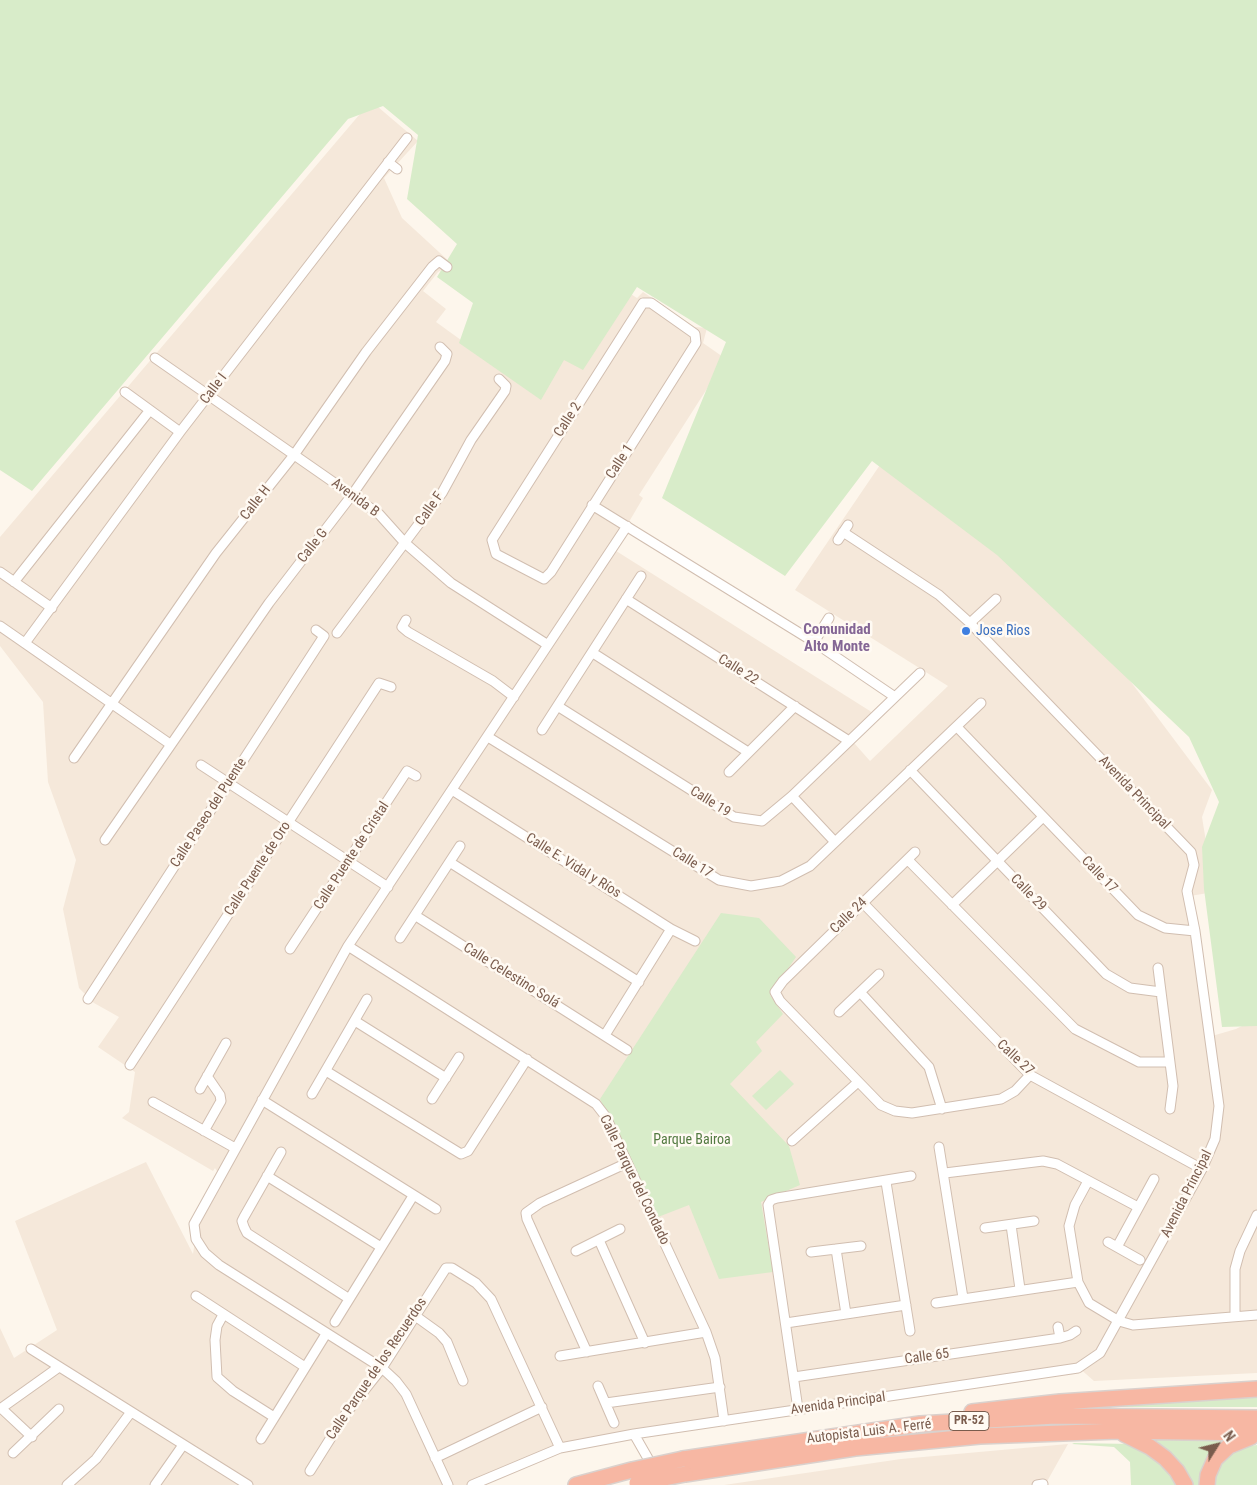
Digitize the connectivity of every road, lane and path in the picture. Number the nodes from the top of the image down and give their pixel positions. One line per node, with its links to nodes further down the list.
1 (406, 138): 2 (street, Calle I)
2 (388, 162): 3 (street); 10 (street, Calle I)
3 (397, 169)
4 (448, 267): 13 (street, Calle H)
5 (696, 343): 15 (street, Calle 1); 21 (street, Calle 2)
6 (440, 347): 14 (street, Calle G)
7 (155, 358): 10 (street, Avenida B)
8 (499, 379): 18 (street, Calle F)
9 (125, 392): 11 (street)
10 (209, 395): 12 (street, Calle I); 13 (street, Avenida B)
11 (150, 410): 12 (street); 22 (street)
12 (180, 432): 25 (street, Calle I)
13 (294, 455): 14 (street, Avenida B); 41 (street, Calle H)
14 (352, 495): 18 (street, Avenida B); 48 (street, Calle G)
15 (592, 506): 16 (street); 21 (street, Calle 1)
16 (627, 526): 32 (street); 34 (street)
17 (843, 532): 28 (street, Avenida Principal)
18 (405, 543): 31 (street, Calle F); 34 (street, Avenida B)
19 (0, 572): 22 (street)
20 (641, 576): 23 (street)
21 (544, 579)
22 (14, 582): 25 (street)
23 (626, 599): 35 (street); 42 (street, Calle 22)
24 (996, 599): 28 (street)
25 (52, 608): 33 (street, Calle I)
26 (828, 618): 32 (street)
27 (406, 620): 38 (street)
28 (970, 623): 73 (street, Avenida Principal)
29 (0, 626): 33 (street)
30 (316, 630): 55 (street, Calle Paseo del Puente)
31 (337, 633)
32 (814, 642): 39 (street)
33 (25, 643): 41 (street)
34 (548, 645): 38 (street)
35 (593, 653): 43 (street); 49 (street)
36 (920, 673): 39 (street, Calle 19)
37 (391, 687): 59 (street, Calle Puente de Oro)
38 (514, 696): 46 (street)
39 (895, 697): 47 (street, Calle 19)
40 (980, 703): 44 (street, Calle 17)
41 (112, 704): 48 (street); 50 (street, Calle H)
42 (795, 706): 47 (street, Calle 22); 49 (street)
43 (558, 707): 45 (street); 57 (street, Calle 19)
44 (957, 727): 52 (street, Calle 17); 58 (street, Calle 17)
45 (542, 730)
46 (488, 737): 56 (street); 61 (street, Calle 17)
47 (849, 741): 57 (street, Calle 19)
48 (170, 744): 60 (street, Calle G)
49 (748, 752): 53 (street)
50 (74, 758)
51 (201, 765): 55 (street)
52 (910, 770): 61 (street, Calle 17); 67 (street, Calle 29)
53 (729, 772)
54 (416, 776): 65 (street, Calle Puente de Cristal)
55 (228, 784): 59 (street); 83 (street, Calle Paseo del Puente)
56 (452, 790): 68 (street); 72 (street, Calle E. Vidal y Ríos)
57 (792, 796): 61 (street)
58 (1044, 817): 67 (street); 73 (street, Calle 17)
59 (288, 823): 65 (street); 93 (street, Calle Puente de Oro)
60 (105, 840)
61 (835, 842)
62 (460, 846): 66 (street)
63 (915, 852): 64 (street, Calle 24)
64 (908, 860): 69 (street, Calle 24); 70 (street)
65 (348, 861): 68 (street); 77 (street, Calle Puente de Cristal)
66 (451, 862): 71 (street); 80 (street)
67 (998, 862): 70 (street); 82 (street, Calle 29)
68 (388, 887): 76 (street)
69 (863, 904): 95 (street, Calle 27); 98 (street, Calle 24)
70 (952, 905): 92 (street)
71 (416, 916): 74 (street); 87 (street, Calle Celestino Solá)
72 (671, 929): 75 (street, Calle E. Vidal y Ríos); 80 (street)
73 (1195, 930): 112 (street, Avenida Principal)
74 (400, 938)
75 (695, 941)
76 (348, 946): 91 (street, Calle Parque del Condado); 101 (street)
77 (290, 949)
78 (1158, 968): 82 (street)
79 (879, 974): 81 (street)
80 (639, 982): 87 (street)
81 (860, 992): 85 (street); 104 (street)
82 (1161, 992): 92 (street)
83 (88, 999)
84 (368, 999): 86 (street)
85 (839, 1012)
86 (355, 1021): 94 (street); 97 (street)
87 (605, 1035): 89 (street, Calle Celestino Solá)
88 (226, 1043): 96 (street)
89 (627, 1050)
90 (459, 1057): 97 (street)
91 (527, 1059): 94 (street); 111 (street, Calle Parque del Condado)
92 (1170, 1062): 105 (street)
93 (130, 1065)
94 (326, 1071): 100 (street)
95 (1030, 1075): 104 (street, Calle 24); 112 (street, Calle 27)
96 (207, 1076): 99 (street); 106 (street)
97 (446, 1078): 102 (street)
98 (858, 1082): 104 (street, Calle 24); 107 (street)
99 (200, 1089)
100 (312, 1094)
101 (262, 1100): 109 (street); 119 (street)
102 (432, 1100)
103 (153, 1102): 106 (street)
104 (942, 1109)
105 (1170, 1110)
106 (204, 1130): 109 (street)
107 (792, 1141)
108 (939, 1147): 113 (street)
109 (236, 1148): 155 (street)
110 (280, 1152): 114 (street)
111 (627, 1163): 154 (street, Calle Parque del Condado); 159 (street)
112 (1202, 1168): 148 (street, Avenida Principal)
113 (945, 1173): 117 (street); 140 (street)
114 (268, 1176): 130 (street); 139 (street)
115 (911, 1176): 118 (street)
116 (1154, 1179): 120 (street)
117 (1088, 1180): 120 (street); 136 (street)
118 (886, 1182): 142 (street); 150 (street)
119 (413, 1196): 121 (street); 130 (street)
120 (1138, 1207): 131 (street)
121 (436, 1209)
122 (1257, 1215): 147 (street)
123 (1034, 1221): 124 (street)
124 (1011, 1225): 125 (street); 137 (street)
125 (985, 1228)
126 (620, 1229): 127 (street)
127 (599, 1240): 133 (street); 157 (street)
128 (1108, 1242): 131 (street)
129 (861, 1246): 132 (street)
130 (381, 1247): 139 (street)
131 (1117, 1247): 135 (street)
132 (836, 1249): 134 (street); 143 (street)
133 (576, 1251)
134 (811, 1252)
135 (1140, 1260)
136 (1078, 1282): 137 (street); 148 (street)
137 (1020, 1289): 140 (street)
138 (196, 1296): 144 (street)
139 (348, 1298): 149 (street)
140 (963, 1298): 141 (street)
141 (936, 1303)
142 (906, 1305): 143 (street); 153 (street)
143 (846, 1314): 150 (street)
144 (222, 1315): 162 (street); 175 (street)
145 (414, 1315): 163 (street, Calle Parque de los Recuerdos); 165 (street); 171 (street, Calle Parque de los Recuerdos)
146 (1257, 1315): 147 (street)
147 (1235, 1316): 148 (street)
148 (1119, 1321): 173 (street, Avenida Principal)
149 (335, 1322)
150 (786, 1323): 164 (street)
151 (1058, 1326): 156 (street)
152 (1076, 1330): 156 (street, Calle 65)
153 (910, 1331)
154 (706, 1332): 157 (street); 167 (street, Calle Parque del Condado)
155 (326, 1334): 162 (street); 163 (street)
156 (1060, 1338): 164 (street, Calle 65)
157 (645, 1343): 159 (street)
158 (31, 1349): 161 (street)
159 (587, 1352): 160 (street)
160 (560, 1356)
161 (60, 1367): 170 (street); 174 (street)
162 (305, 1367): 175 (street)
163 (382, 1368): 188 (street); 190 (street, Calle Parque de los Recuerdos)
164 (794, 1377): 173 (street)
165 (463, 1380)
166 (598, 1386): 169 (street)
167 (720, 1387): 169 (street); 177 (street, Calle Parque del Condado)
168 (1257, 1389): 179 (highway)
169 (606, 1403): 178 (street)
170 (1, 1408): 183 (street)
171 (542, 1408): 186 (street); 188 (street)
172 (59, 1409): 183 (street)
173 (798, 1409): 177 (street, Avenida Principal)
174 (131, 1412): 185 (street); 193 (street)
175 (274, 1417): 184 (street)
176 (1257, 1418): 179 (highway, Autopista Luis A. Ferré / PR-52)
177 (724, 1421): 181 (street, Avenida Principal)
178 (614, 1423)
179 (920, 1424): 189 (highway, Autopista Luis A. Ferré / PR-52)
180 (1118, 1431): 182 (highway, Autopista Luis A. Ferré / PR-52); 189 (highway, Autopista Luis A. Ferré / PR-52); 200 (highway)
181 (634, 1434): 186 (street, Avenida Principal); 199 (street)
182 (1257, 1434): 201 (highway)
183 (32, 1437): 187 (street)
184 (261, 1439)
185 (183, 1445): 192 (street); 194 (street)
186 (560, 1448): 197 (street, Avenida Principal)
187 (13, 1453)
188 (435, 1458): 196 (street)
189 (684, 1466): 191 (highway, Autopista Luis A. Ferré / PR-52, bridge)
190 (310, 1471)
191 (633, 1479): 198 (highway, Autopista Luis A. Ferré / PR-52)
192 (232, 1481): 195 (street)
193 (67, 1485)
194 (155, 1485)
195 (248, 1485)
196 (448, 1485)
197 (472, 1485)
198 (576, 1485)
199 (663, 1485)
200 (1185, 1485)
201 (1207, 1485)

